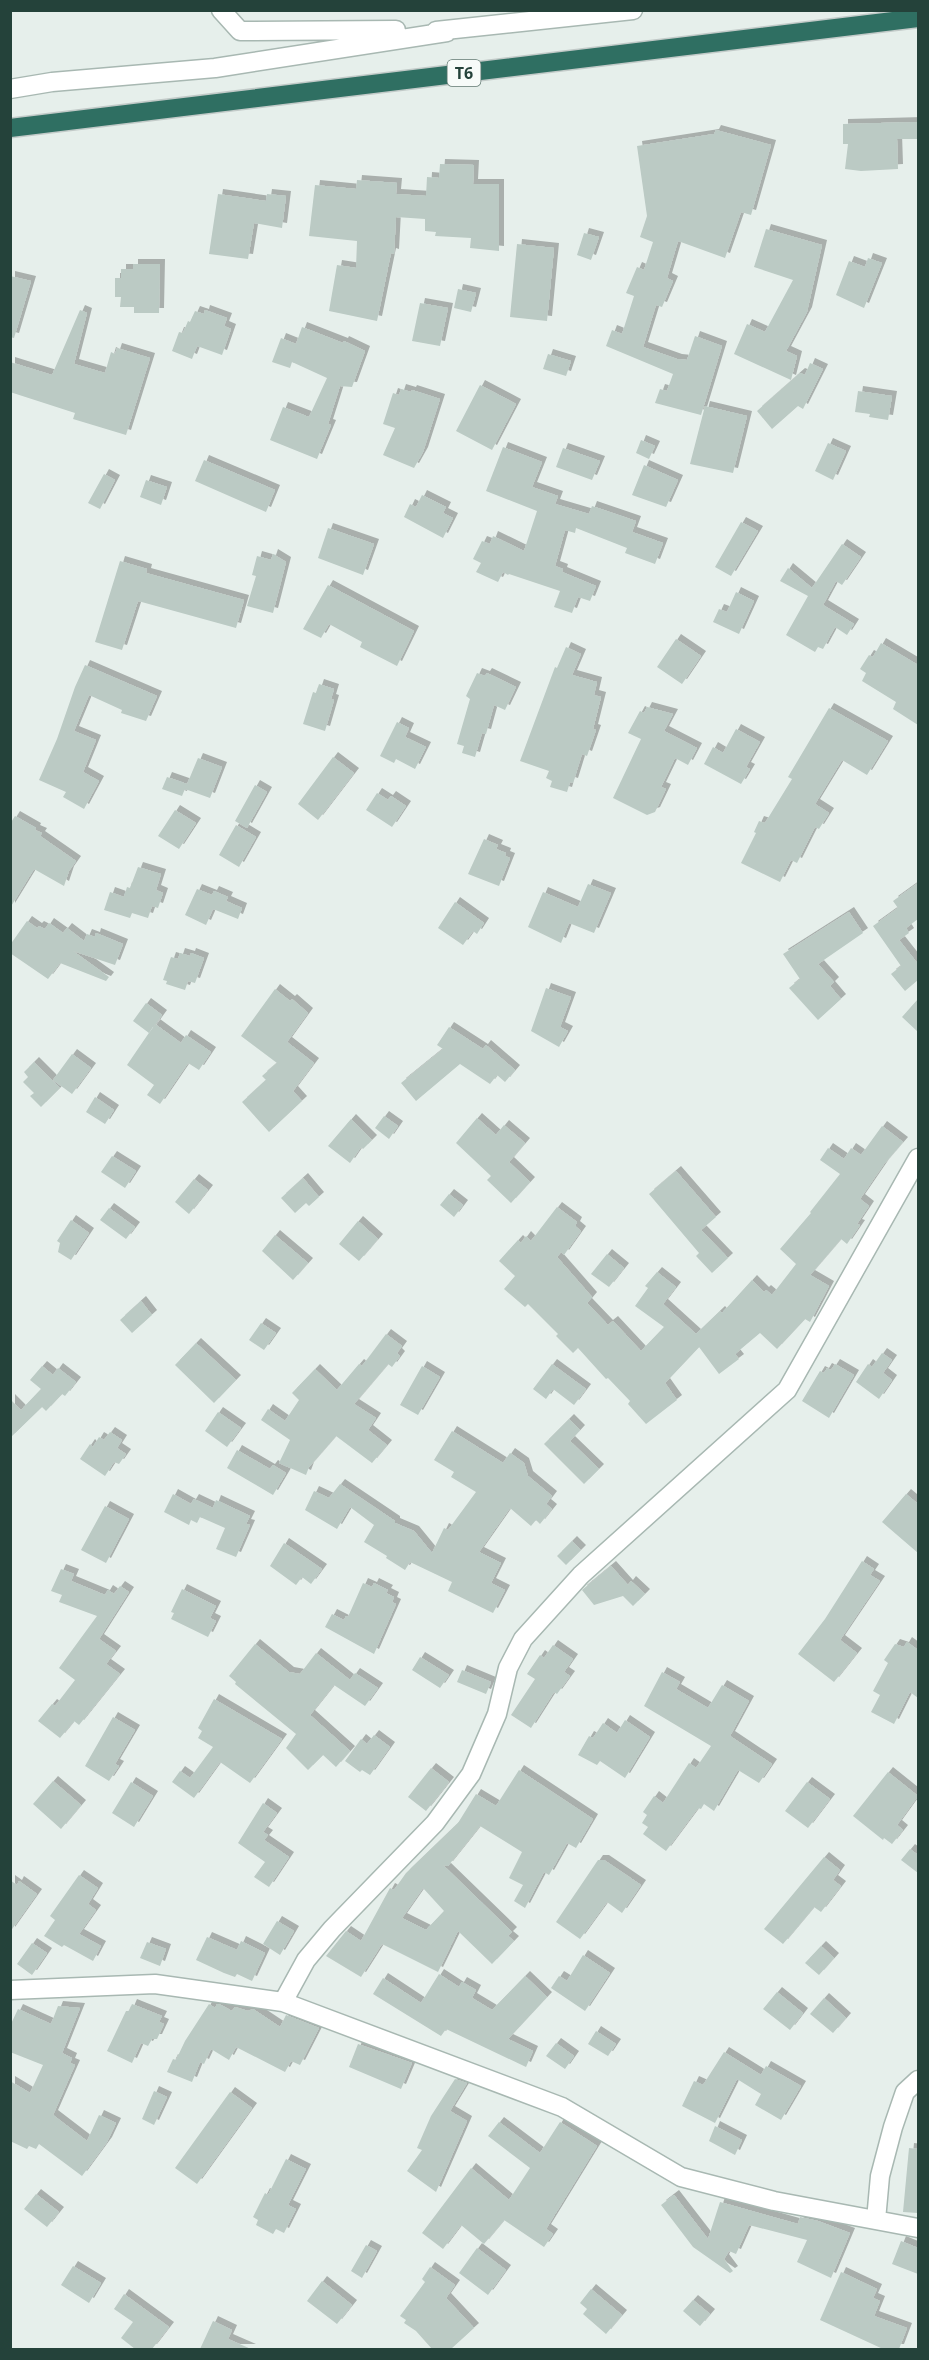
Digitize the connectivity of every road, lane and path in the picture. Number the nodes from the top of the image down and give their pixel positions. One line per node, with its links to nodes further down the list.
1 (221, 10): 4 (street)
2 (633, 10): 4 (street)
3 (918, 18): 6 (highway, T6)
4 (447, 32): 5 (street)
5 (10, 89)
6 (10, 128)
7 (918, 1158): 9 (street)
8 (10, 1990): 9 (street)
9 (283, 2002): 11 (street)
10 (918, 2080): 11 (street)
11 (876, 2220): 12 (street)
12 (918, 2228)

